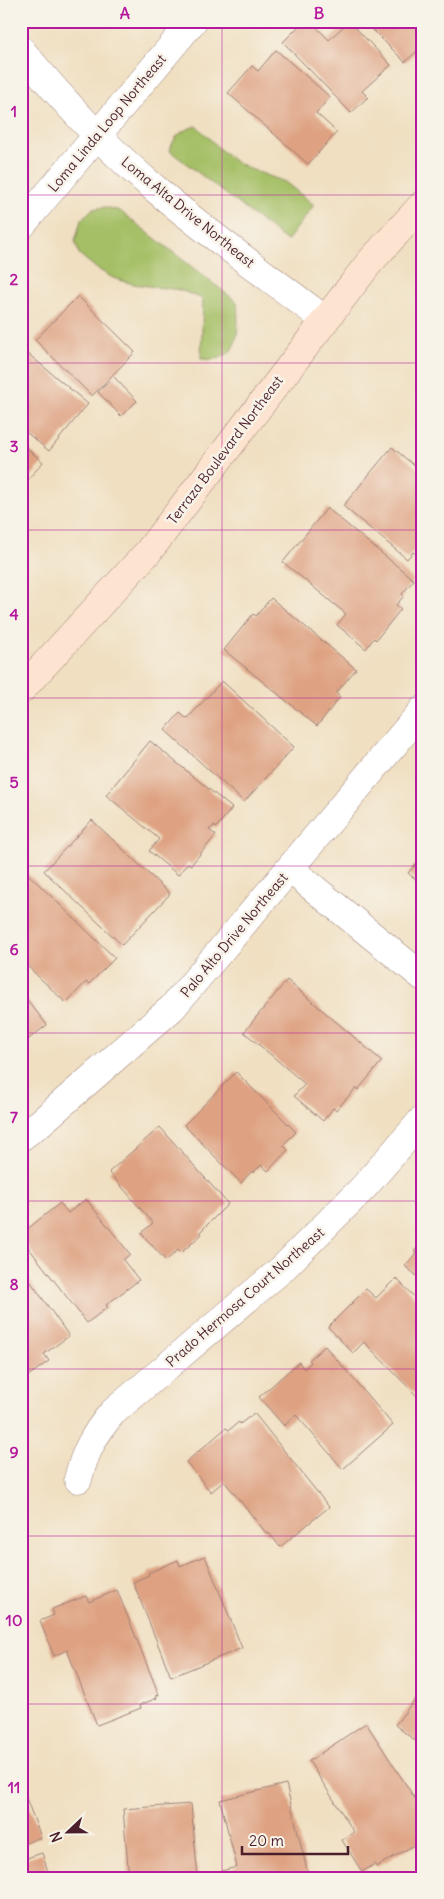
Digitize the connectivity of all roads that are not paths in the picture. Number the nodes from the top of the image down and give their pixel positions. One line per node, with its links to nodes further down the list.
1 (192, 21): 3 (street, Loma Linda Loop Northeast)
2 (21, 50): 3 (street, Loma Alta Drive Northeast)
3 (97, 136): 5 (street, Loma Linda Loop Northeast); 6 (street, Loma Alta Drive Northeast)
4 (423, 204): 6 (street, Terraza Boulevard Northeast)
5 (21, 226)
6 (325, 320): 7 (street, Terraza Boulevard Northeast)
7 (21, 690)
8 (423, 710): 9 (street, Palo Alto Drive Northeast)
9 (290, 870): 10 (street); 12 (street, Palo Alto Drive Northeast)
10 (423, 977)
11 (423, 1119): 13 (street, Prado Hermosa Court Northeast)
12 (21, 1137)
13 (78, 1479)

